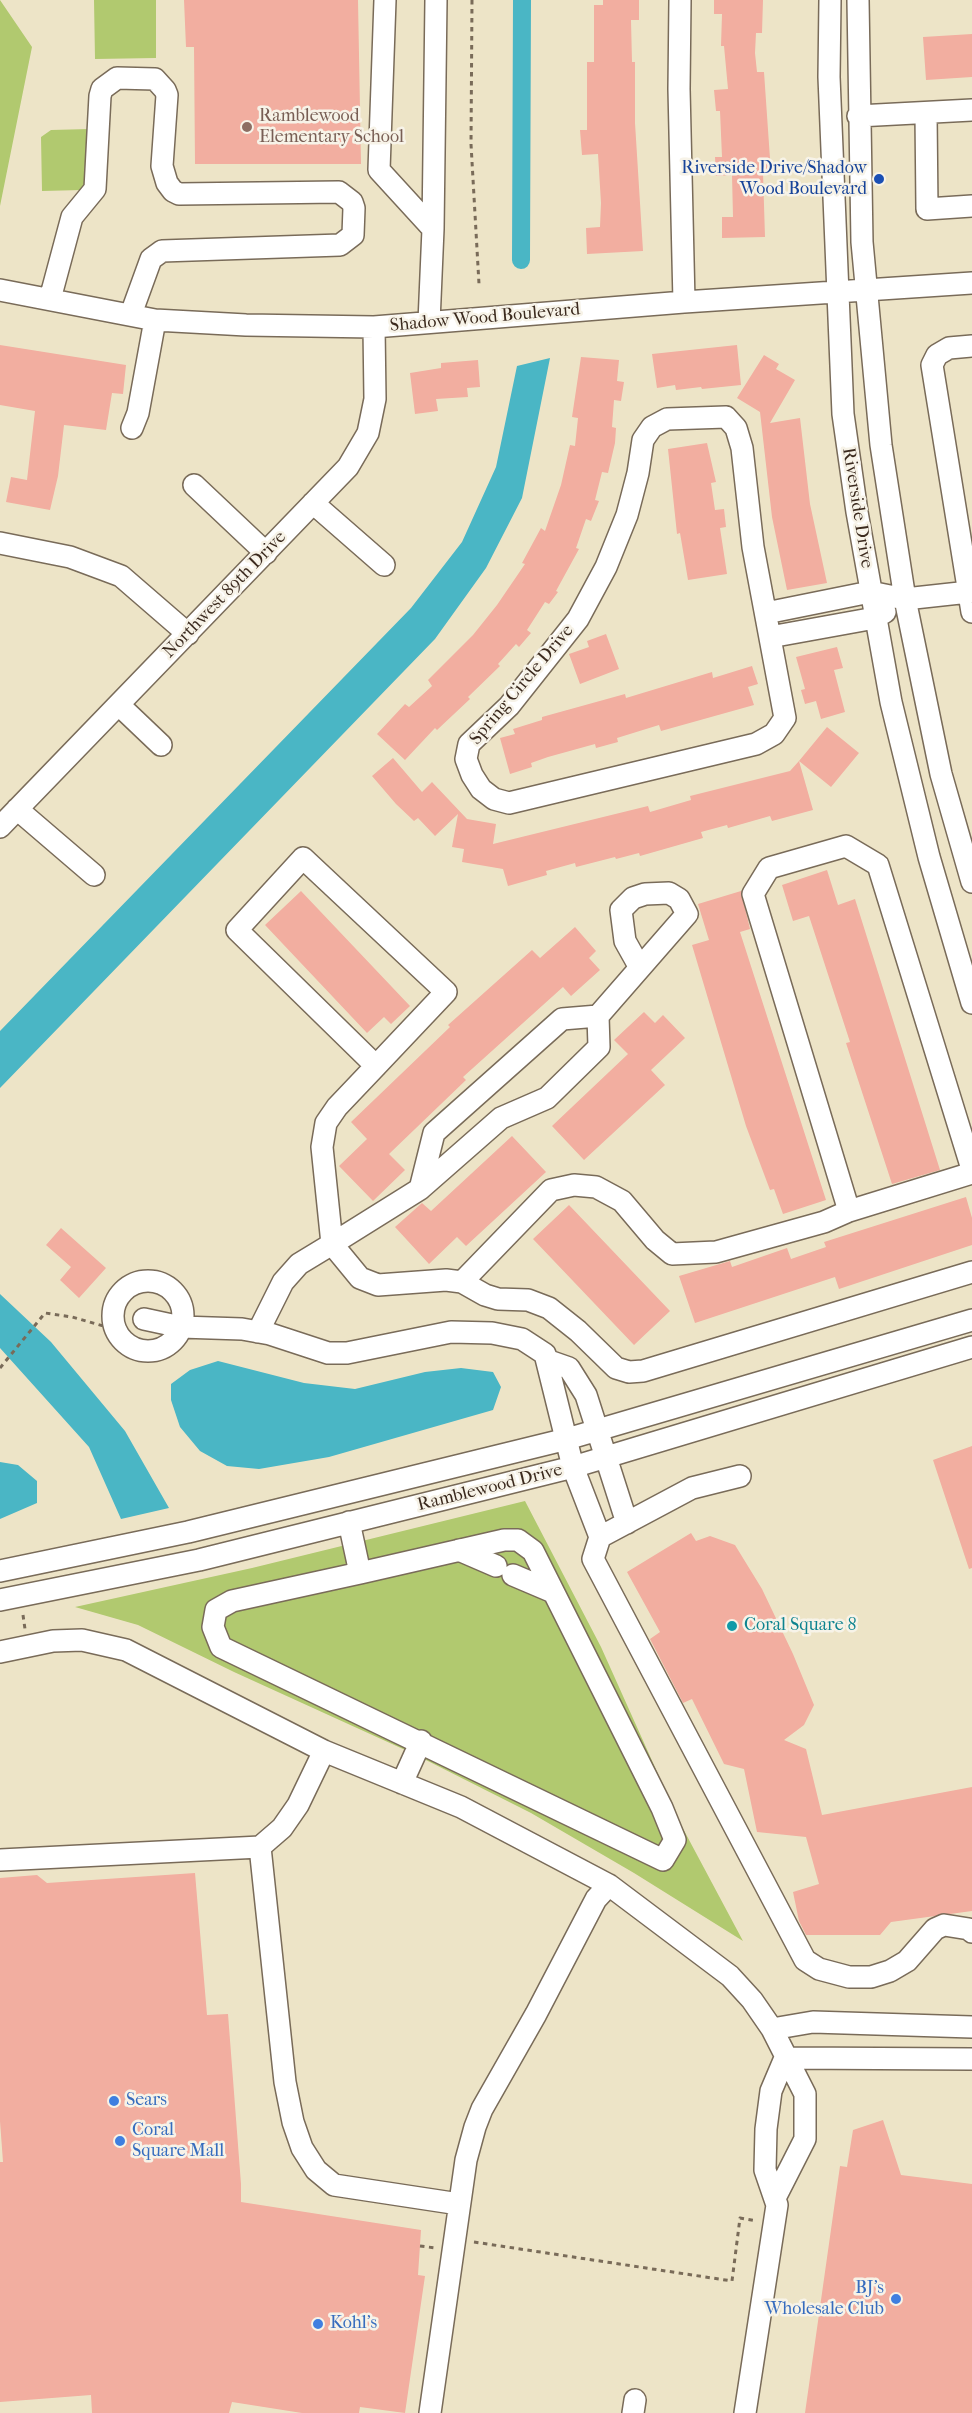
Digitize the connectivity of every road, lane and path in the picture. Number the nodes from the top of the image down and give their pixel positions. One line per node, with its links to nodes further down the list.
1 (385, 0): 11 (street)
2 (436, 0): 11 (street)
3 (472, 0): 13 (path)
4 (680, 0): 18 (street)
5 (830, 0): 16 (street, Riverside Drive)
6 (858, 0): 9 (street, Riverside Drive)
7 (972, 110): 8 (street)
8 (926, 114): 9 (street); 10 (street)
9 (858, 116): 15 (street, Riverside Drive)
10 (972, 206)
11 (433, 230): 21 (street)
12 (972, 283): 15 (street, Shadow Wood Boulevard)
13 (479, 284)
14 (0, 290): 17 (street, Shadow Wood Boulevard)
15 (867, 290): 16 (street, Shadow Wood Boulevard); 31 (street, Riverside Drive)
16 (837, 293): 18 (street, Shadow Wood Boulevard); 30 (street, Riverside Drive)
17 (50, 299): 19 (street, Shadow Wood Boulevard); 19 (street)
18 (684, 302): 21 (street, Shadow Wood Boulevard)
19 (131, 314): 20 (street, Shadow Wood Boulevard)
20 (155, 320): 22 (street, Shadow Wood Boulevard); 24 (street)
21 (429, 322): 22 (street, Shadow Wood Boulevard)
22 (374, 327): 26 (street, Northwest 89th Drive)
23 (972, 346): 32 (street)
24 (132, 428)
25 (194, 485): 28 (street)
26 (314, 503): 28 (street, Northwest 89th Drive); 29 (street)
27 (0, 543): 35 (street)
28 (266, 553): 35 (street, Northwest 89th Drive)
29 (384, 565)
30 (870, 592): 31 (street); 33 (street); 34 (street, Riverside Drive)
31 (905, 599): 32 (street); 34 (street); 42 (street, Riverside Drive)
32 (970, 602)
33 (766, 614): 36 (street, Spring Circle Drive); 36 (street, Spring Circle Drive)
34 (875, 618): 36 (street); 44 (street, Riverside Drive)
35 (188, 634): 37 (street, Northwest 89th Drive)
36 (770, 638)
37 (118, 705): 38 (street); 39 (street, Northwest 89th Drive)
38 (161, 745)
39 (17, 809): 40 (street, Northwest 89th Drive); 41 (street)
40 (0, 827)
41 (94, 875)
42 (972, 882)
43 (639, 966): 45 (street)
44 (972, 1003)
45 (598, 1016): 49 (street); 49 (street)
46 (376, 1066): 46 (street); 51 (street)
47 (972, 1169): 50 (street)
48 (972, 1173): 50 (street)
49 (420, 1189): 51 (street)
50 (849, 1211): 53 (street)
51 (332, 1245): 53 (street); 58 (street)
52 (972, 1272): 53 (street)
53 (462, 1282)
54 (144, 1319): 56 (street)
55 (972, 1320): 62 (street, Ramblewood Drive)
56 (181, 1328): 57 (street); 57 (street); 58 (street)
57 (117, 1330): 61 (path)
58 (258, 1332): 60 (street)
59 (972, 1347): 64 (street, Ramblewood Drive)
60 (549, 1361): 62 (street); 63 (street)
61 (0, 1368)
62 (599, 1429): 63 (street, Ramblewood Drive); 64 (street)
63 (567, 1438): 65 (street); 71 (street, Ramblewood Drive)
64 (608, 1457): 65 (street, Ramblewood Drive); 68 (street)
65 (573, 1467): 67 (street, Ramblewood Drive); 69 (street)
66 (740, 1476): 68 (street)
67 (349, 1522): 72 (street); 74 (street, Ramblewood Drive)
68 (627, 1523): 69 (street)
69 (600, 1537): 84 (street)
70 (459, 1550): 72 (street); 73 (street); 73 (street)
71 (0, 1571)
72 (360, 1573): 78 (street)
73 (553, 1592): 78 (street)
74 (0, 1600)
75 (22, 1610): 76 (path)
76 (25, 1632)
77 (0, 1652): 79 (street)
78 (421, 1741): 80 (street)
79 (324, 1751): 80 (street); 81 (street)
80 (402, 1783): 83 (street)
81 (260, 1848): 82 (street); 90 (street)
82 (0, 1860)
83 (609, 1885): 86 (street); 90 (street)
84 (972, 1932)
85 (972, 2026): 86 (street)
86 (772, 2030): 87 (street)
87 (784, 2058): 88 (street); 89 (street); 89 (street)
88 (972, 2059)
89 (776, 2196): 91 (street)
90 (459, 2204): 92 (street)
91 (774, 2224): 92 (path); 95 (street)
92 (454, 2244): 93 (path); 94 (street)
93 (420, 2246)
94 (430, 2413)
95 (745, 2413)

